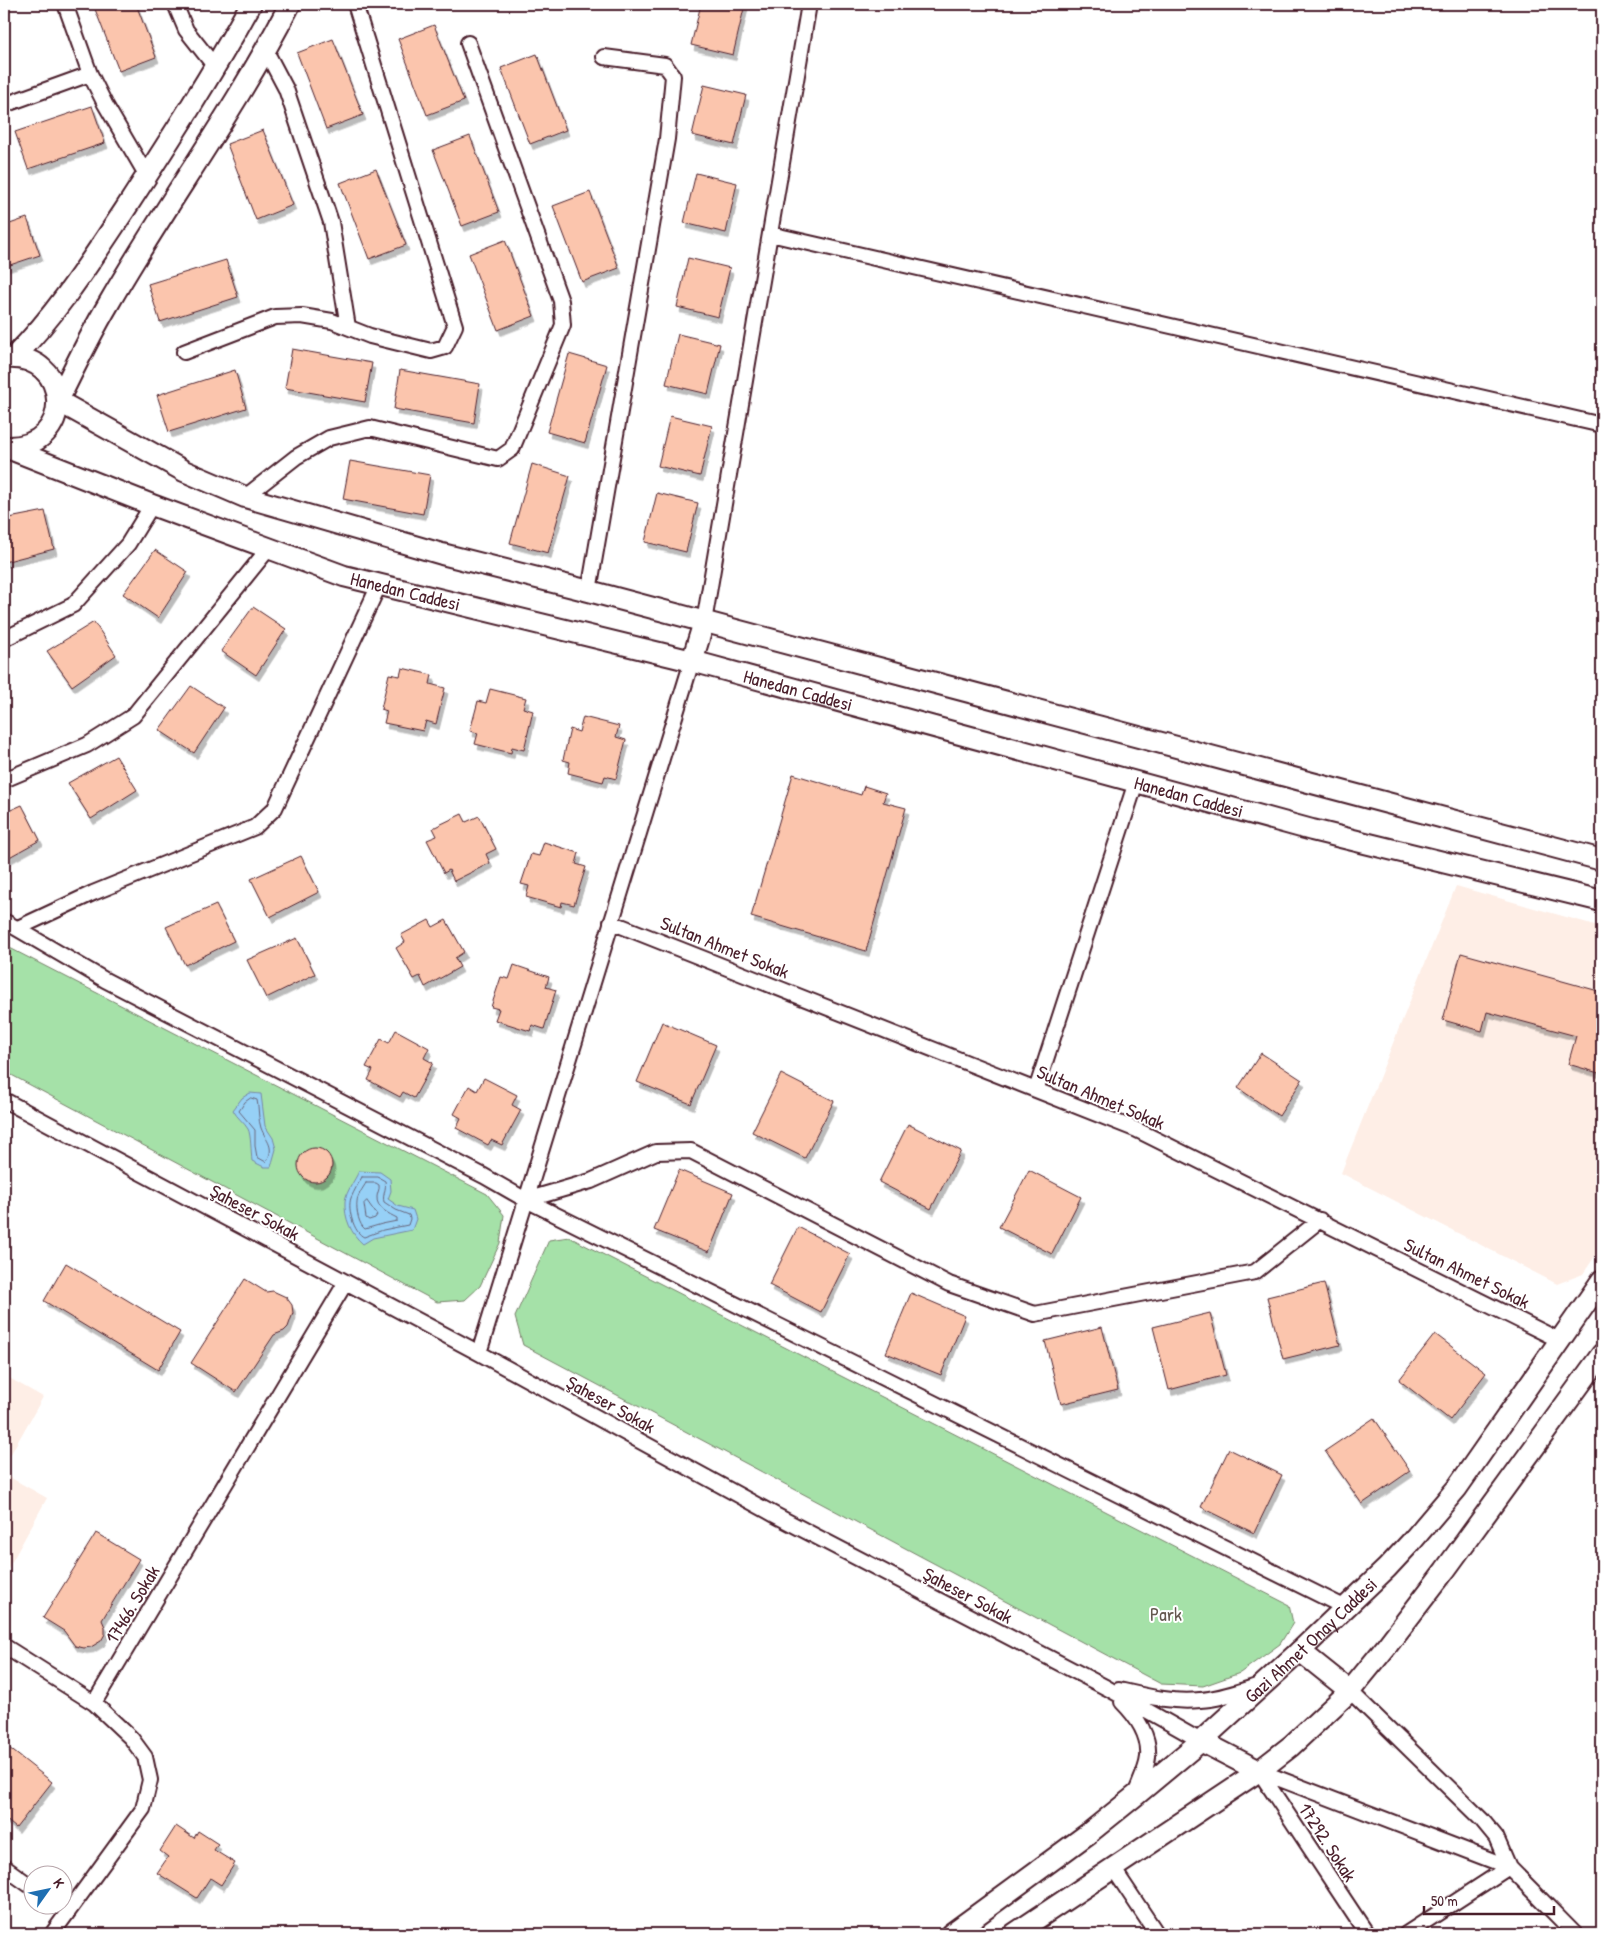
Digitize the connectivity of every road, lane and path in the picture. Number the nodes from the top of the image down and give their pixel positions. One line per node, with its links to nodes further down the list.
1 (66, 4): 11 (street)
2 (175, 4): 10 (street)
3 (251, 4): 10 (street)
4 (290, 4): 8 (street)
5 (355, 4): 15 (street)
6 (809, 4): 14 (street)
7 (468, 43): 21 (street)
8 (266, 52): 15 (street); 18 (street)
9 (604, 57): 25 (street)
10 (216, 68): 13 (street)
11 (90, 74): 12 (street); 13 (street)
12 (4, 105)
13 (147, 176): 17 (street)
14 (770, 234): 19 (street); 26 (street)
15 (348, 327): 16 (street)
16 (184, 352)
17 (7, 355): 18 (street)
18 (58, 401): 20 (street); 21 (street)
19 (1602, 425)
20 (4, 448): 22 (street, Hanedan Caddesi)
21 (245, 497): 25 (street)
22 (152, 505): 23 (street, Hanedan Caddesi); 27 (street)
23 (269, 548): 24 (street, Hanedan Caddesi); 29 (street)
24 (379, 585): 28 (street, Hanedan Caddesi); 35 (street)
25 (589, 591): 26 (street)
26 (704, 622): 28 (street); 31 (street)
27 (4, 640)
28 (692, 661): 30 (street, Hanedan Caddesi); 34 (street)
29 (4, 780)
30 (1136, 782): 32 (street, Hanedan Caddesi); 36 (street)
31 (1602, 860)
32 (1602, 901)
33 (4, 921): 35 (street)
34 (611, 922): 36 (street, Sultan Ahmet Sokak); 38 (street)
35 (18, 928): 38 (street)
36 (1036, 1090): 39 (street, Sultan Ahmet Sokak)
37 (4, 1100): 41 (street, Şaheser Sokak)
38 (526, 1200): 39 (street); 43 (street); 45 (street)
39 (1320, 1220): 42 (street, Sultan Ahmet Sokak)
40 (1602, 1280): 42 (street, Gazi Ahmet Onay Caddesi)
41 (346, 1282): 43 (street, Şaheser Sokak); 51 (street, 17466. Sokak)
42 (1561, 1341): 45 (street, Gazi Ahmet Onay Caddesi)
43 (479, 1353): 49 (street, Şaheser Sokak)
44 (1599, 1364): 50 (street)
45 (1346, 1608): 47 (street, Gazi Ahmet Onay Caddesi)
46 (4, 1646): 51 (street)
47 (1300, 1651): 48 (street, Gazi Ahmet Onay Caddesi); 50 (street)
48 (1264, 1683): 49 (street); 52 (street, Gazi Ahmet Onay Caddesi)
49 (1106, 1688): 52 (street, Şaheser Sokak); 54 (street)
50 (1350, 1691): 53 (street); 57 (street)
51 (94, 1703): 59 (street)
52 (1201, 1740): 53 (street); 54 (street, Gazi Ahmet Onay Caddesi)
53 (1259, 1771): 56 (street); 57 (street); 65 (street, 17292. Sokak)
54 (1135, 1796): 62 (street, Gazi Ahmet Onay Caddesi)
55 (4, 1867): 58 (street)
56 (1113, 1868): 63 (street); 64 (street)
57 (1509, 1868): 66 (street); 67 (street)
58 (22, 1880)
59 (72, 1898)
60 (60, 1916): 61 (street)
61 (52, 1934)
62 (951, 1934)
63 (1014, 1934)
64 (1157, 1934)
65 (1367, 1934)
66 (1406, 1934)
67 (1575, 1934)

